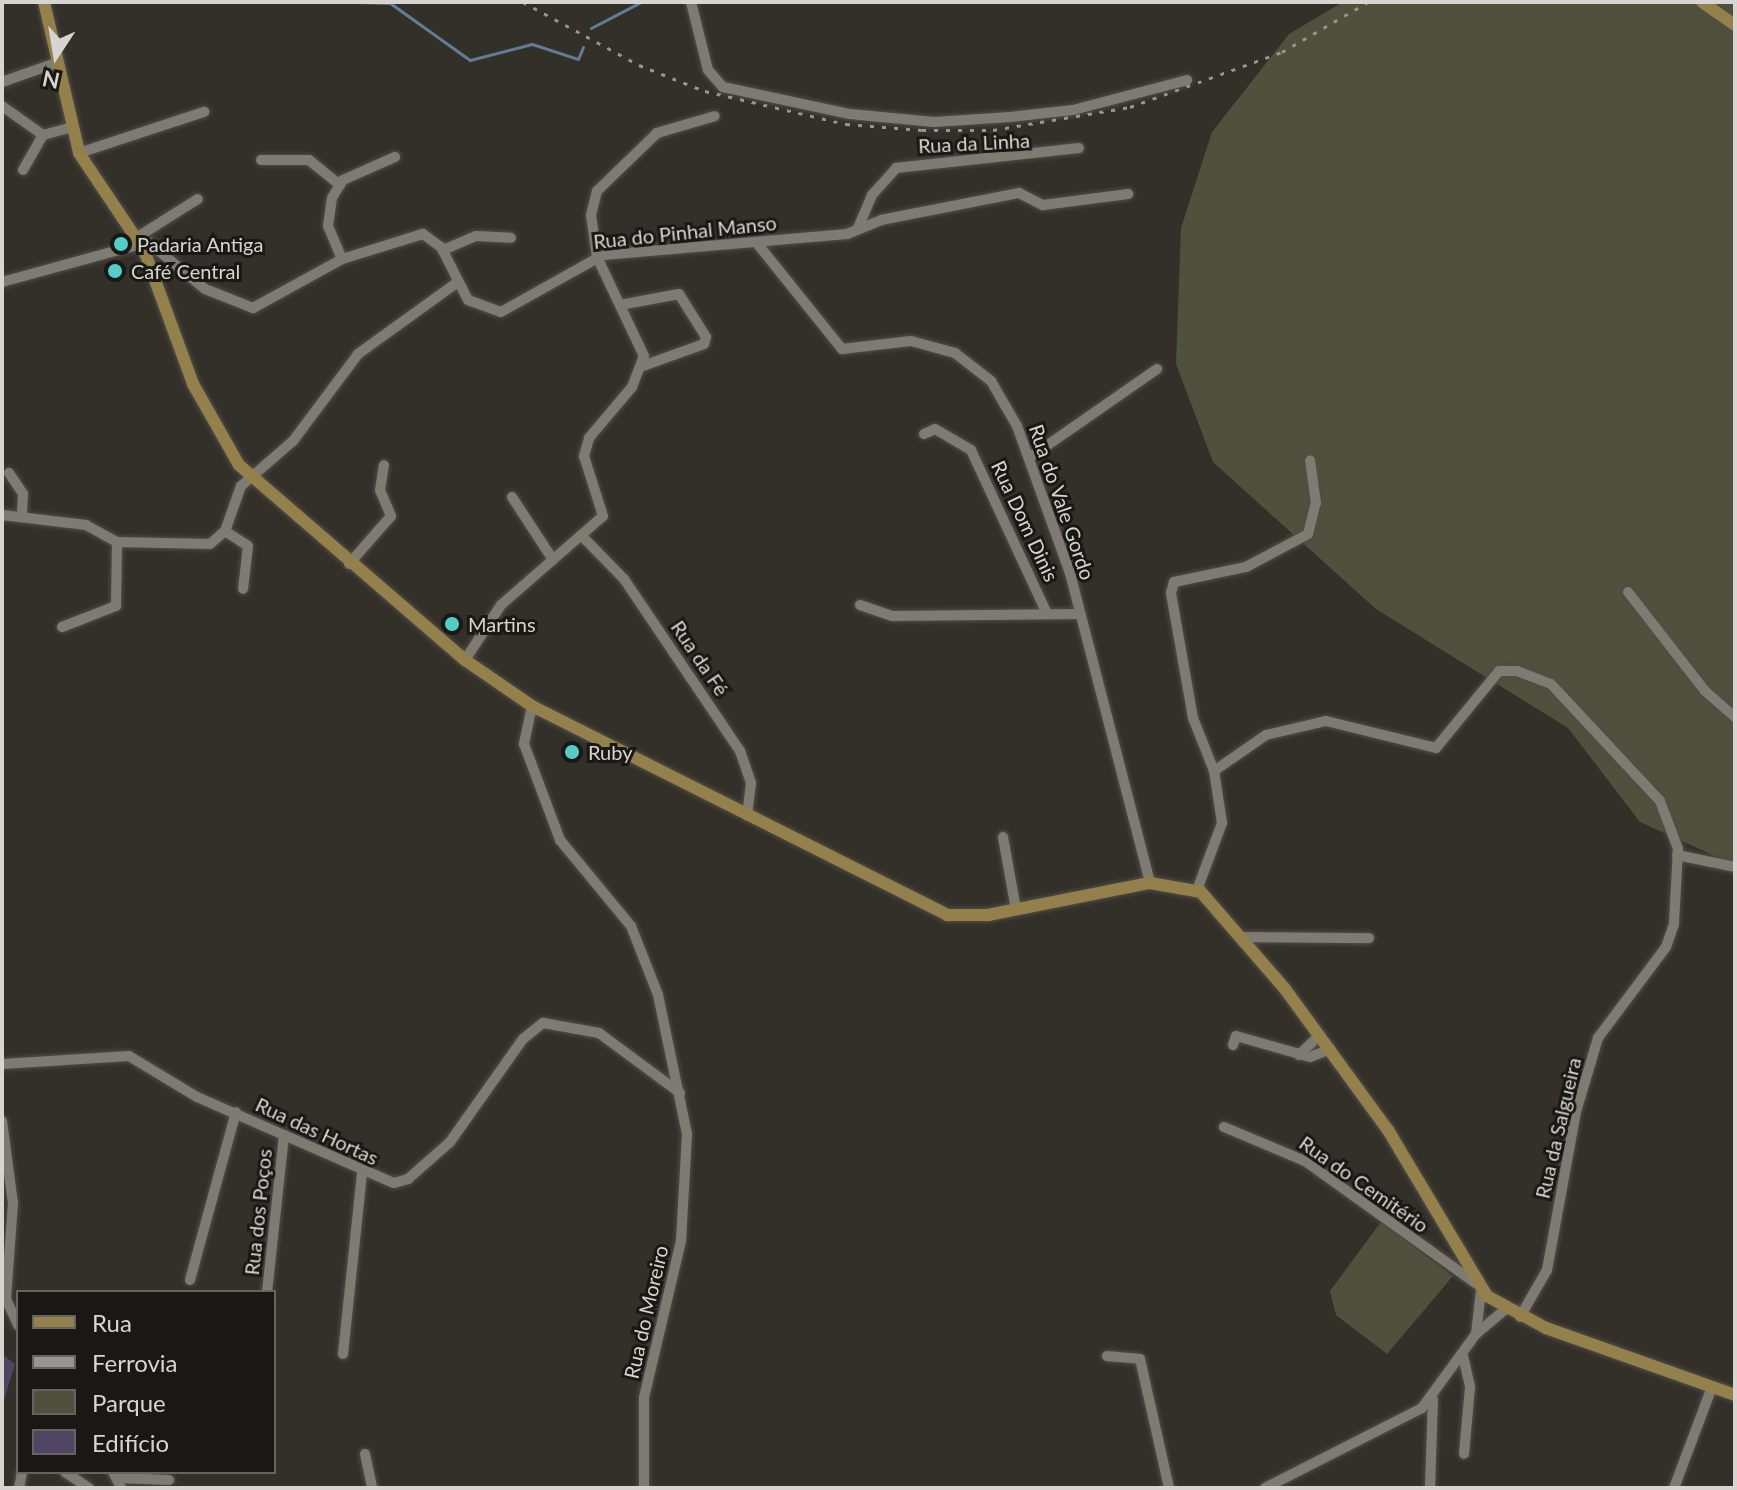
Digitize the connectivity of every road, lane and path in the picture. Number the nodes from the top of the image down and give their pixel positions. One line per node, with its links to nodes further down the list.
1 (44, 2): 5 (main road)
2 (691, 2): 6 (street)
3 (1702, 2): 4 (main road)
4 (1735, 25)
5 (56, 63): 7 (street); 11 (main road)
6 (1187, 80)
7 (2, 82)
8 (2, 106): 12 (street)
9 (204, 112): 14 (street)
10 (715, 116): 26 (street)
11 (70, 128): 12 (street); 14 (main road)
12 (43, 135): 17 (street)
13 (1079, 148): 21 (street, Rua da Linha)
14 (79, 153): 23 (main road)
15 (395, 157): 18 (street)
16 (261, 160): 18 (street)
17 (23, 170)
18 (340, 185): 27 (street)
19 (1128, 194): 21 (street, Rua do Pinhal Manso)
20 (198, 199): 23 (street)
21 (858, 228): 24 (street, Rua do Pinhal Manso)
22 (511, 238): 25 (street)
23 (138, 241): 27 (street); 28 (street); 38 (main road)
24 (756, 242): 26 (street, Rua do Pinhal Manso); 34 (street, Rua do Vale Gordo)
25 (443, 250): 27 (street); 29 (street)
26 (597, 257): 29 (street, Rua do Pinhal Manso); 30 (street)
27 (342, 259)
28 (2, 282)
29 (455, 284): 38 (street)
30 (620, 305): 31 (street); 31 (street)
31 (643, 366): 43 (street)
32 (1157, 369): 34 (street)
33 (924, 434): 50 (street, Rua Dom Dinis)
34 (1029, 458): 51 (street, Rua do Vale Gordo)
35 (1310, 460): 56 (street)
36 (384, 465): 46 (street)
37 (9, 473): 41 (street)
38 (249, 478): 42 (street); 46 (main road)
39 (512, 497): 45 (street)
40 (2, 515): 41 (street)
41 (22, 515): 44 (street)
42 (225, 531): 44 (street); 47 (street)
43 (581, 535): 45 (street); 57 (street, Rua da Fé)
44 (117, 542): 52 (street)
45 (553, 560): 53 (street)
46 (349, 564): 53 (main road)
47 (243, 589)
48 (1628, 592): 55 (street)
49 (860, 605): 50 (street)
50 (1047, 614): 51 (street)
51 (1080, 614): 61 (street, Rua do Vale Gordo)
52 (62, 627)
53 (465, 660): 54 (main road)
54 (532, 706): 57 (main road); 71 (street, Rua do Moreiro)
55 (1735, 717)
56 (1214, 771): 59 (street, Rua da Salgueira); 62 (street)
57 (747, 816): 63 (main road)
58 (1003, 837): 63 (street)
59 (1677, 855): 60 (street); 82 (street, Rua da Salgueira)
60 (1735, 867)
61 (1150, 883): 62 (main road); 63 (main road)
62 (1197, 890): 64 (main road)
63 (1016, 909)
64 (1243, 937): 65 (street); 66 (main road)
65 (1369, 938)
66 (1320, 1035): 68 (main road); 69 (street)
67 (1233, 1045): 69 (street)
68 (1331, 1049): 69 (street); 78 (main road)
69 (1299, 1055)
70 (2, 1064): 72 (street, Rua das Hortas)
71 (680, 1093): 76 (street, Rua das Hortas); 96 (street, Rua do Moreiro)
72 (236, 1112): 75 (street, Rua das Hortas); 77 (street)
73 (2, 1121): 81 (street)
74 (1224, 1127): 78 (street, Rua do Cemitério)
75 (284, 1135): 76 (street, Rua das Hortas); 79 (street, Rua dos Poços)
76 (362, 1174): 84 (street)
77 (190, 1280)
78 (1479, 1287): 80 (main road); 83 (street)
79 (267, 1290)
80 (1506, 1309): 82 (main road); 83 (street)
81 (6, 1312)
82 (1520, 1317): 87 (main road)
83 (1476, 1334): 86 (street)
84 (343, 1354)
85 (1107, 1356): 97 (street)
86 (1463, 1356): 89 (street); 91 (street)
87 (1712, 1387): 88 (main road); 101 (street)
88 (1735, 1395)
89 (1433, 1399): 92 (street); 100 (street)
90 (365, 1454): 95 (street)
91 (1464, 1454)
92 (1291, 1475): 98 (street); 99 (street)
93 (117, 1479): 94 (street)
94 (169, 1480)
95 (372, 1488)
96 (644, 1488)
97 (1169, 1488)
98 (1265, 1488)
99 (1292, 1488)
100 (1430, 1488)
101 (1674, 1488)

